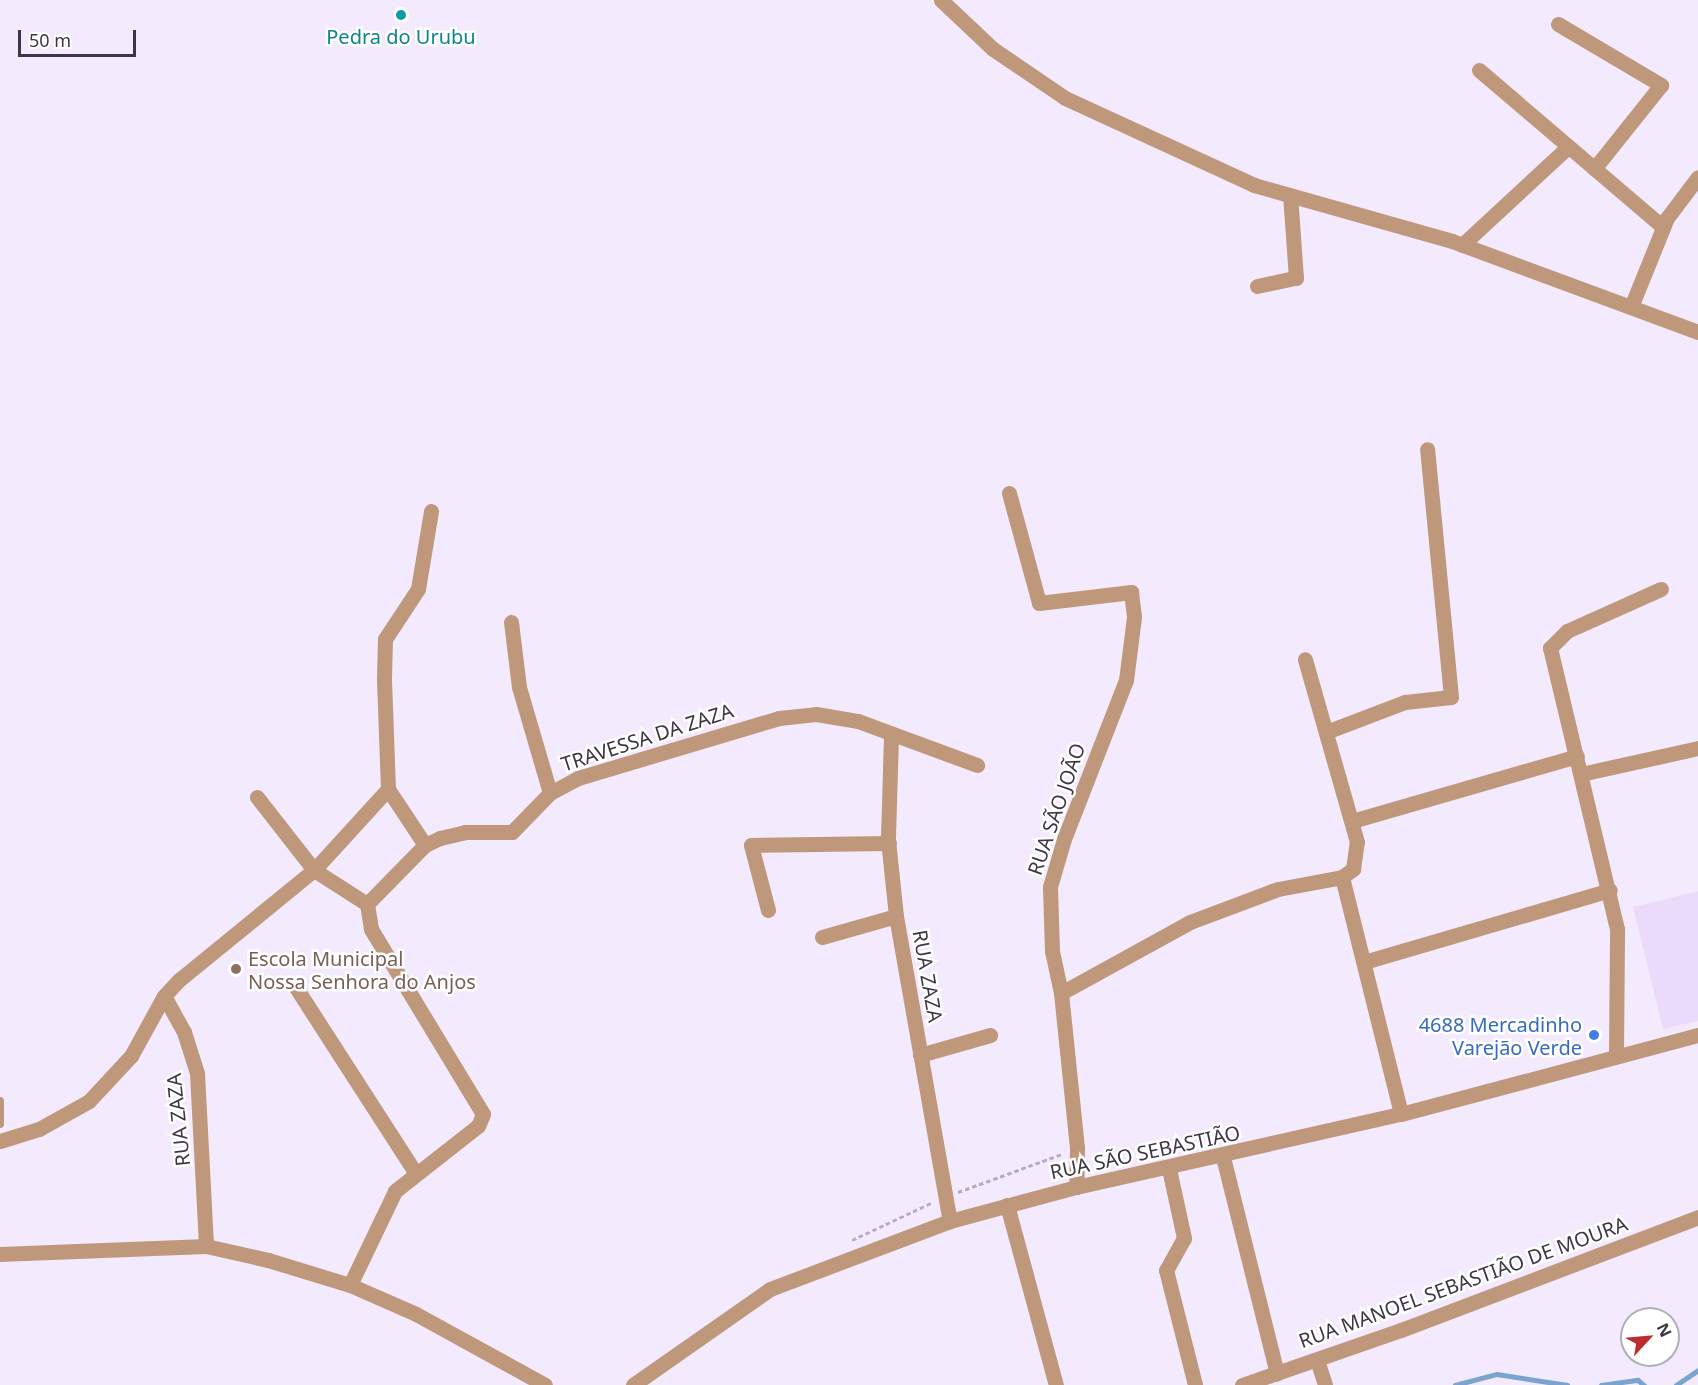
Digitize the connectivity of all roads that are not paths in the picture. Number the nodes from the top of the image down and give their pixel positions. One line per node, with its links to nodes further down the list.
1 (941, 0): 7 (street)
2 (1558, 24): 5 (street)
3 (1479, 70): 4 (street)
4 (1568, 147): 5 (street); 9 (street)
5 (1594, 169): 8 (street)
6 (1698, 177): 8 (street)
7 (1290, 195): 9 (street); 10 (street)
8 (1663, 227): 11 (street)
9 (1462, 245): 11 (street)
10 (1257, 286)
11 (1631, 307): 12 (street)
12 (1698, 332)
13 (1427, 449): 19 (street)
14 (1010, 493): 40 (street, RUA SÃO JOÃO)
15 (430, 511): 25 (street)
16 (1661, 589): 22 (street)
17 (511, 621): 26 (street)
18 (1305, 659): 19 (street)
19 (1326, 732): 28 (street)
20 (891, 736): 23 (street, TRAVESSA DA ZAZA); 26 (street, TRAVESSA DA ZAZA); 29 (street, RUA ZAZA)
21 (1698, 748): 24 (street)
22 (1577, 756): 24 (street); 28 (street)
23 (977, 765)
24 (1581, 774): 33 (street)
25 (388, 789): 30 (street); 31 (street)
26 (550, 793): 30 (street, TRAVESSA DA ZAZA)
27 (256, 797): 31 (street)
28 (1352, 821): 32 (street)
29 (888, 843): 35 (street); 36 (street, RUA ZAZA)
30 (425, 845): 34 (street, TRAVESSA DA ZAZA)
31 (314, 870): 34 (street); 41 (street)
32 (1342, 877): 38 (street); 40 (street)
33 (1610, 890): 38 (street); 44 (street)
34 (367, 904): 52 (street)
35 (768, 910)
36 (896, 916): 37 (street); 45 (street, RUA ZAZA)
37 (822, 937)
38 (1364, 962): 47 (street)
39 (295, 986): 52 (street)
40 (1061, 993): 53 (street, RUA SÃO JOÃO)
41 (164, 996): 49 (street); 57 (street, RUA ZAZA)
42 (990, 1035): 45 (street)
43 (1698, 1035): 44 (street, RUA SÃO SEBASTIÃO)
44 (1616, 1053): 47 (street, RUA SÃO SEBASTIÃO)
45 (920, 1055): 56 (street, RUA ZAZA)
46 (0, 1101): 48 (lane)
47 (1401, 1114): 50 (street, RUA SÃO SEBASTIÃO)
48 (0, 1124)
49 (0, 1141)
50 (1223, 1157): 51 (street, RUA SÃO SEBASTIÃO); 61 (street)
51 (1168, 1169): 53 (street, RUA SÃO SEBASTIÃO); 65 (street)
52 (415, 1172): 59 (street)
53 (1076, 1187): 54 (street, RUA SÃO SEBASTIÃO)
54 (1007, 1205): 56 (street, RUA SÃO SEBASTIÃO); 64 (street)
55 (1698, 1217): 60 (street, RUA MANOEL SEBASTIÃO DE MOURA)
56 (950, 1221): 63 (street, RUA SÃO SEBASTIÃO)
57 (206, 1246): 58 (street); 59 (street)
58 (0, 1254)
59 (350, 1286): 62 (street)
60 (1317, 1360): 61 (street, RUA MANOEL SEBASTIÃO DE MOURA); 67 (street)
61 (1277, 1373): 66 (street, RUA MANOEL SEBASTIÃO DE MOURA)
62 (545, 1385)
63 (633, 1385)
64 (1056, 1385)
65 (1195, 1385)
66 (1242, 1385)
67 (1325, 1385)

